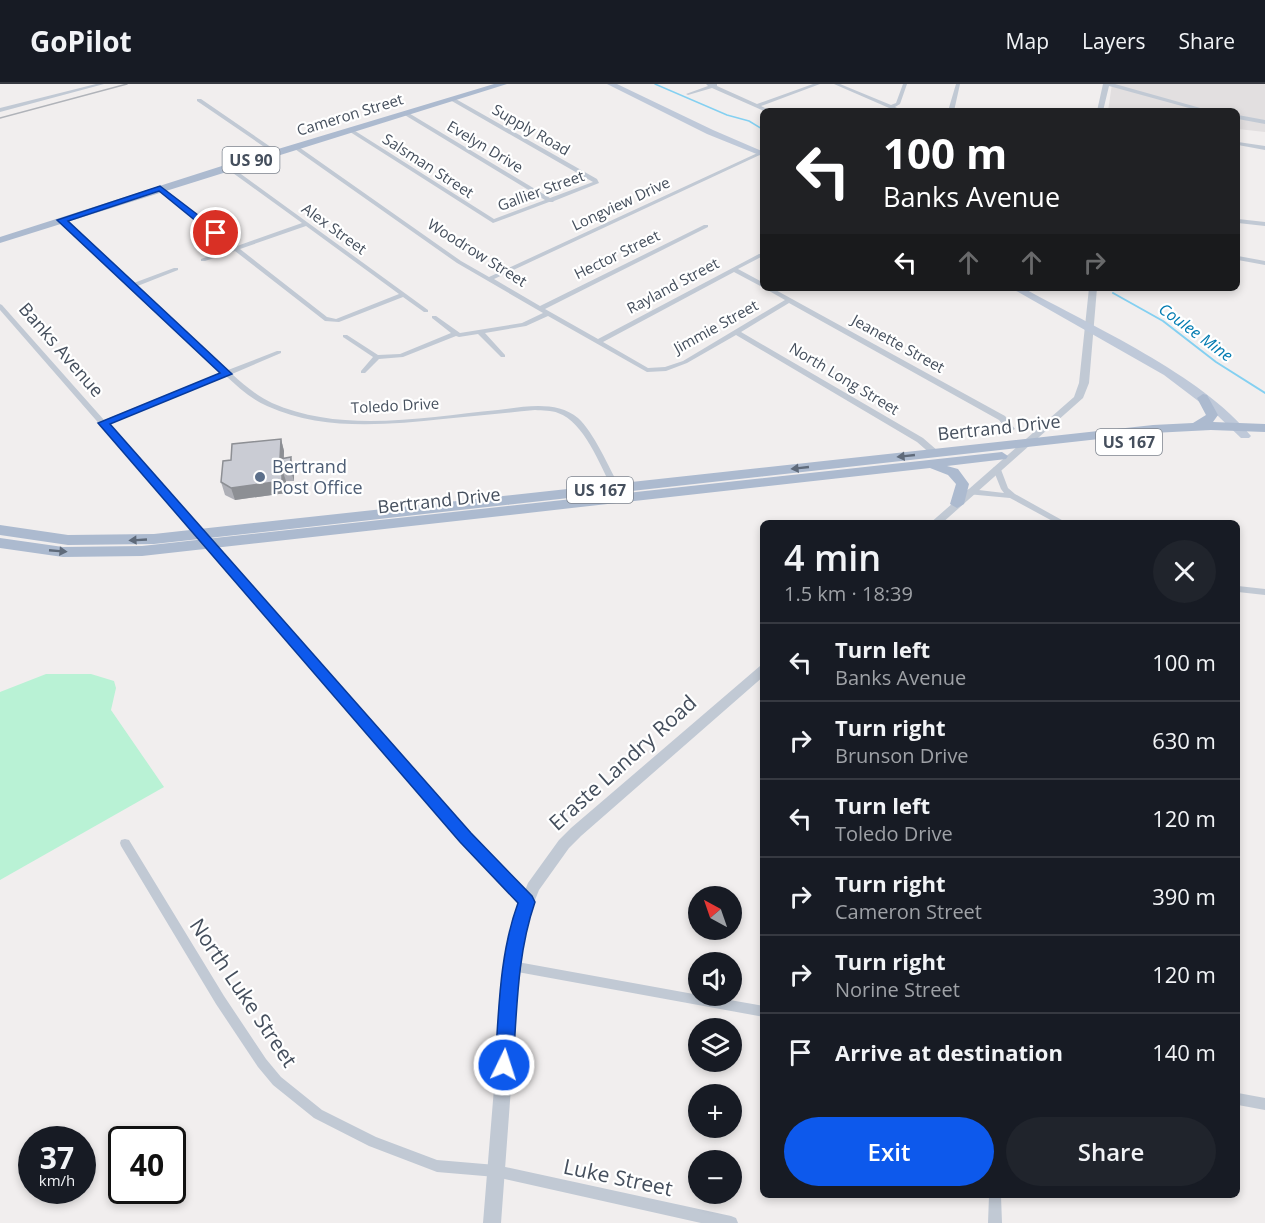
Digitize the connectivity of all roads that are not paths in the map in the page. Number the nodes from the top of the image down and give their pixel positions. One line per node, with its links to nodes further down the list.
1 (102, 84): 20 (street)
2 (503, 84): 11 (main road, Cameron Street / US 90)
3 (611, 84): 31 (main road)
4 (818, 84): 13 (street)
5 (836, 84): 14 (street)
6 (904, 84): 14 (street)
7 (958, 84): 16 (street)
8 (1107, 84): 17 (street); 18 (street); 19 (street)
9 (712, 85): 10 (street); 13 (street)
10 (688, 94)
11 (452, 99): 21 (main road, Cameron Street / US 90); 34 (street, Supply Road)
12 (199, 100): 30 (street)
13 (756, 106): 15 (street)
14 (891, 107)
15 (761, 108)
16 (952, 108)
17 (1101, 108)
18 (1177, 108)
19 (1197, 108)
20 (0, 110)
21 (405, 113): 26 (main road, Cameron Street / US 90); 36 (street, Evelyn Drive)
22 (1240, 117): 24 (street)
23 (1240, 122): 25 (street)
24 (1265, 122)
25 (1265, 127)
26 (350, 130): 28 (main road, Cameron Street / US 90); 38 (street, Salsman Street)
27 (1240, 144): 29 (street)
28 (294, 146): 30 (main road, Cameron Street / US 90); 51 (street, Woodrow Street)
29 (1265, 148)
30 (275, 152): 33 (main road, Cameron Street / US 90)
31 (760, 152)
32 (760, 154): 51 (street, Longview Drive)
33 (228, 167): 35 (main road, Cameron Street / US 90); 40 (street, Alex Street)
34 (597, 182): 36 (street, Gallier Street)
35 (160, 188): 37 (main road, Cameron Street / US 90); 44 (street)
36 (551, 201): 38 (street, Gallier Street)
37 (62, 220): 43 (main road, Cameron Street / US 90); 53 (street, Toledo Drive)
38 (493, 221)
39 (1240, 221): 41 (street)
40 (306, 224): 44 (street); 57 (street, Alex Street)
41 (1265, 224)
42 (706, 226): 60 (street, Hector Street)
43 (0, 240)
44 (235, 248): 47 (street); 57 (street)
45 (760, 256): 50 (street, Rayland Street)
46 (1240, 258): 48 (street)
47 (203, 260)
48 (1265, 262)
49 (176, 269): 53 (street)
50 (733, 269): 52 (street); 69 (street, Rayland Street)
51 (490, 279): 60 (street, Woodrow Street)
52 (760, 284)
53 (131, 286): 75 (street, Toledo Drive)
54 (774, 291): 58 (street, Jeanette Street)
55 (1021, 291): 64 (main road)
56 (1093, 291): 64 (street)
57 (403, 295): 61 (street, Alex Street)
58 (790, 300): 66 (street, Jimmie Street); 81 (street, Jeanette Street)
59 (0, 306): 77 (street, Banks Avenue)
60 (541, 308): 62 (street, Woodrow Street)
61 (426, 311)
62 (549, 313): 65 (street); 69 (street, Woodrow Street)
63 (434, 317): 67 (street)
64 (1090, 329): 76 (main road); 84 (street)
65 (480, 332): 67 (street); 71 (street)
66 (736, 332): 73 (street, Jimmie Street); 85 (street, North Long Street)
67 (456, 333): 72 (street)
68 (345, 336): 72 (street)
69 (597, 342): 73 (street, Woodrow Street)
70 (279, 352): 75 (street)
71 (503, 356)
72 (377, 357): 74 (street)
73 (652, 370)
74 (363, 372)
75 (227, 374): 77 (street); 90 (street, Toledo Drive)
76 (1203, 398): 78 (main road); 79 (main road)
77 (103, 423): 97 (street, Banks Avenue)
78 (1236, 426): 79 (main road, Bertrand Drive / US 167); 80 (main road, Bertrand Drive / US 167); 82 (main road)
79 (1196, 427): 84 (main road, Bertrand Drive / US 167)
80 (1265, 428)
81 (1011, 429)
82 (1245, 436): 83 (main road, Bertrand Drive / US 167); 86 (main road, Bertrand Drive / US 167)
83 (1265, 437)
84 (1027, 443): 85 (main road, Bertrand Drive / US 167); 86 (street)
85 (934, 453): 89 (main road, Bertrand Drive / US 167, one-way to 89)
86 (1013, 454): 87 (main road, Bertrand Drive / US 167); 88 (street)
87 (924, 466): 89 (main road, Bertrand Drive / US 167); 93 (main road)
88 (997, 469): 91 (street); 92 (street)
89 (738, 480): 90 (main road, Bertrand Drive / US 167); 97 (main road, Bertrand Drive / US 167)
90 (616, 488): 97 (main road, Bertrand Drive / US 167)
91 (970, 492): 92 (street); 93 (street)
92 (1012, 496): 95 (street)
93 (957, 504): 94 (street)
94 (939, 520)
95 (1057, 520)
96 (0, 530): 97 (main road, Bertrand Drive / US 167, one-way to 96)
97 (206, 539): 98 (main road, Bertrand Drive / US 167, one-way to 97); 103 (street, Banks Avenue)
98 (0, 543)
99 (1240, 589): 100 (street)
100 (1265, 592)
101 (760, 676): 103 (street, Eraste Landry Road)
102 (125, 843): 108 (street, North Luke Street)
103 (526, 902): 104 (street, Eraste Landry Road)
104 (512, 966): 105 (street); 108 (street, Eraste Landry Road)
105 (760, 1011)
106 (1240, 1099): 107 (street)
107 (1265, 1104)
108 (496, 1172): 110 (street, Eraste Landry Road); 111 (street, Luke Street)
109 (994, 1198): 112 (street)
110 (492, 1223)
111 (731, 1223)
112 (995, 1223)

